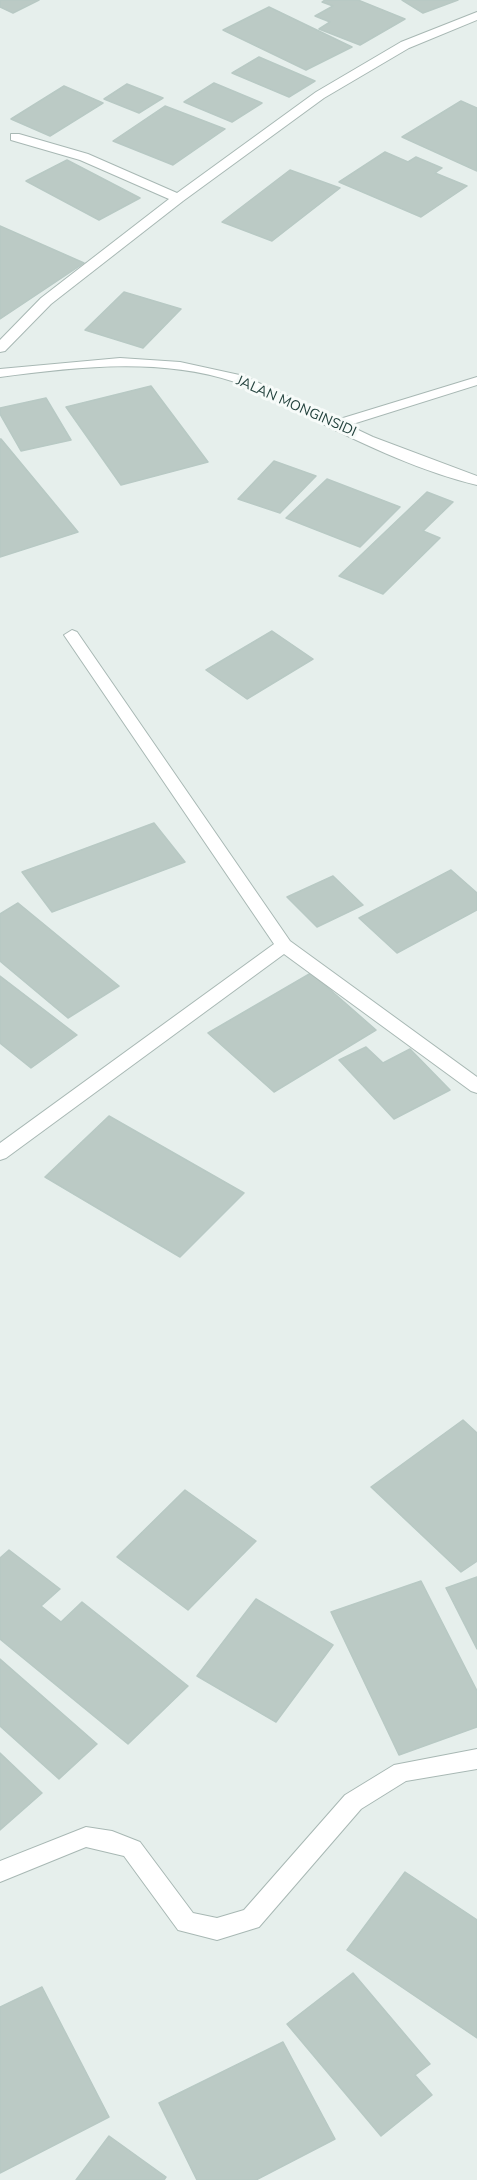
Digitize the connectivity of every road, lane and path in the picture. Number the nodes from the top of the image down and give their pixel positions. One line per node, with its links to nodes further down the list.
1 (477, 16): 3 (street)
2 (15, 137): 3 (street)
3 (178, 198): 4 (street)
4 (0, 348)
5 (0, 373): 7 (street, JALAN MONGINSIDI)
6 (477, 381): 7 (street)
7 (335, 425): 8 (street, JALAN MONGINSIDI)
8 (477, 482)
9 (72, 635): 10 (street)
10 (284, 945): 11 (street); 12 (street)
11 (477, 1086)
12 (0, 1153)
13 (477, 1759): 14 (street)
14 (0, 1872)

